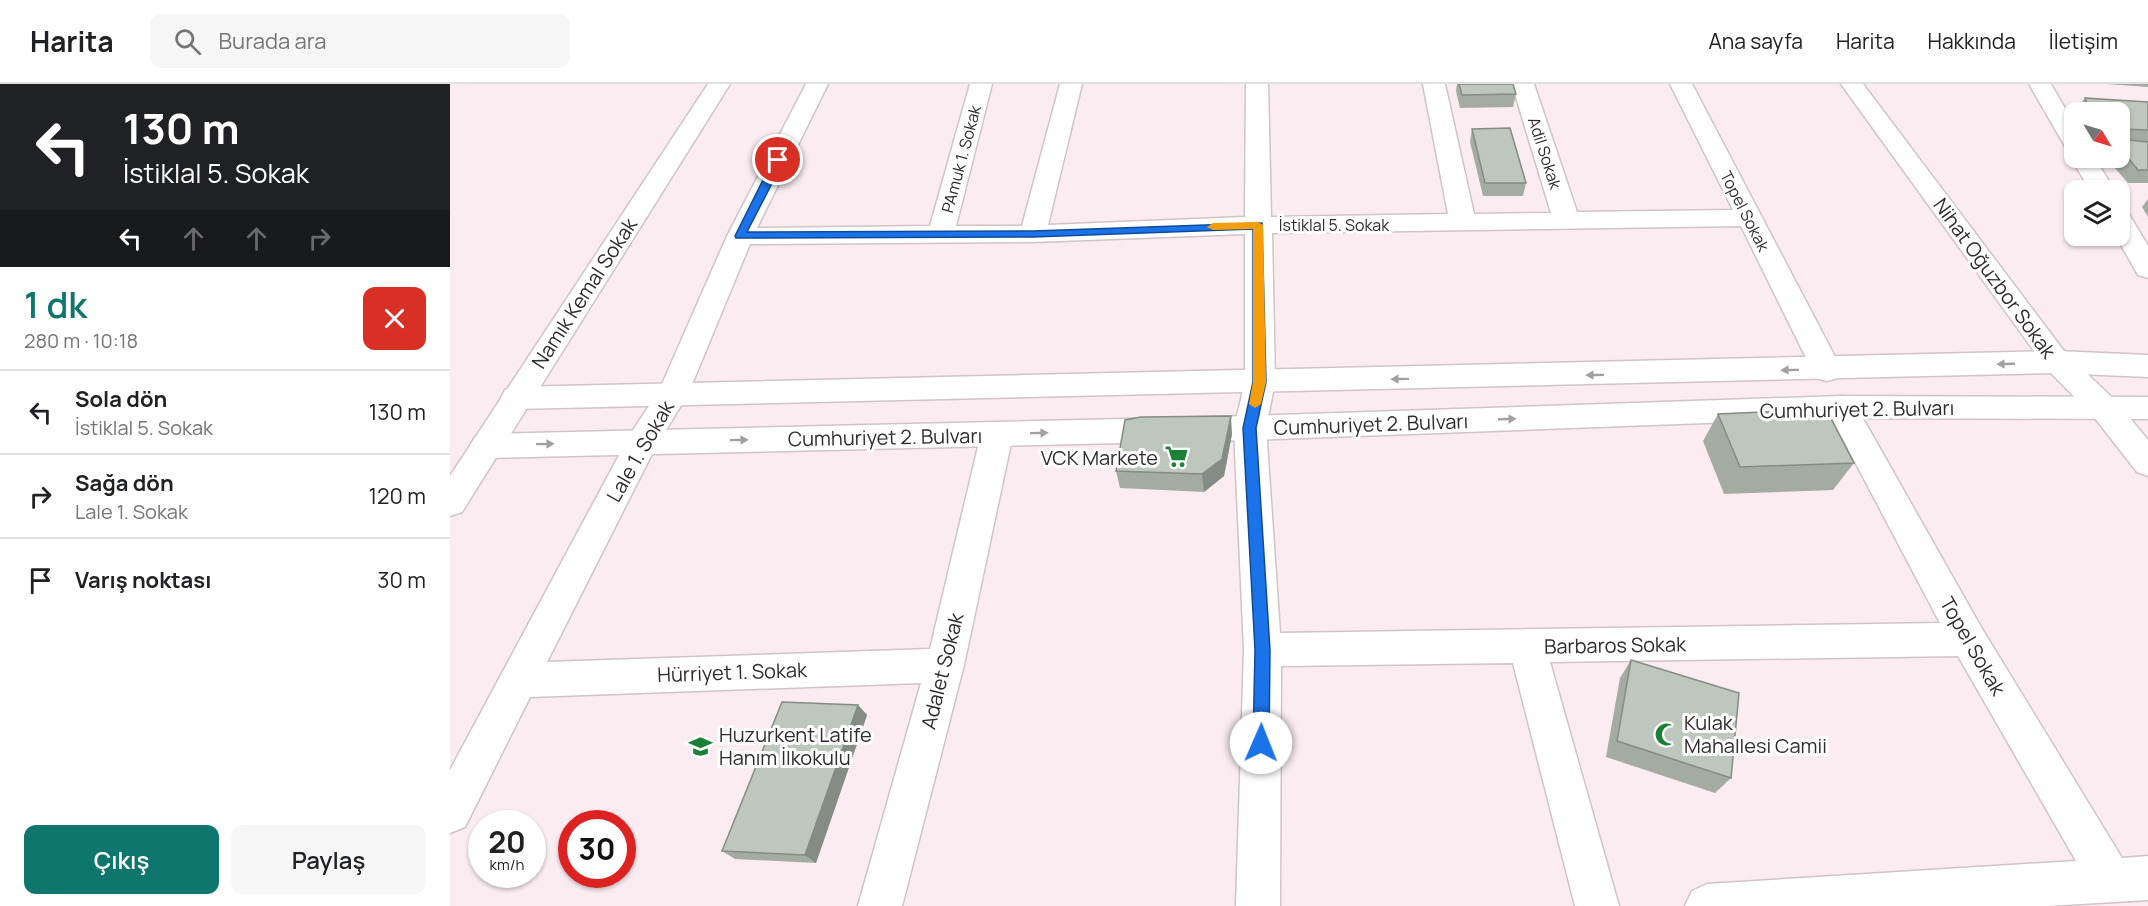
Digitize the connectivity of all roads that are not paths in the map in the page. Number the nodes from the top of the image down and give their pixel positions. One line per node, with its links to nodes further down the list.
1 (719, 84): 26 (street, Namık Kemal Sokak)
2 (817, 84): 18 (street, Lale 1. Sokak)
3 (981, 84): 16 (street, PAmuk 1. Sokak)
4 (1071, 84): 17 (street)
5 (1257, 84): 15 (street)
6 (1434, 84): 14 (street)
7 (1523, 84): 13 (street, Adil Sokak)
8 (1681, 84): 12 (street, Topel Sokak)
9 (1852, 84): 21 (street, Nihat Oğuzbor Sokak)
10 (2040, 84): 11 (street)
11 (2064, 126)
12 (1749, 218): 13 (street, İstiklal 5. Sokak); 23 (street, Topel Sokak)
13 (1567, 222): 14 (street, İstiklal 5. Sokak)
14 (1463, 224): 15 (street, İstiklal 5. Sokak)
15 (1258, 225): 17 (street, İstiklal 5. Sokak); 24 (street)
16 (941, 234): 17 (street, İstiklal 5. Sokak); 18 (street, İstiklal 5. Sokak)
17 (1033, 234)
18 (740, 236): 25 (street, Lale 1. Sokak)
19 (2130, 238): 20 (street)
20 (2148, 269)
21 (2057, 362): 22 (street, Cumhuriyet 2. Bulvarı); 23 (street, Cumhuriyet 2. Bulvarı, one-way to 23); 29 (street, Nihat Oğuzbor Sokak)
22 (2148, 366)
23 (1827, 370): 24 (street, Cumhuriyet 2. Bulvarı, one-way to 24)
24 (1260, 382): 25 (street, Cumhuriyet 2. Bulvarı); 30 (street)
25 (673, 394): 26 (street, Cumhuriyet 2. Bulvarı); 32 (street, Lale 1. Sokak)
26 (516, 398): 33 (street, Namık Kemal Sokak)
27 (1841, 407): 29 (street, Cumhuriyet 2. Bulvarı); 30 (street, Cumhuriyet 2. Bulvarı, one-way to 27); 36 (street, Topel Sokak)
28 (2148, 408): 29 (street, Cumhuriyet 2. Bulvarı)
29 (2105, 409): 34 (street, Nihat Oğuzbor Sokak)
30 (1250, 428): 31 (street, Cumhuriyet 2. Bulvarı, one-way to 30); 38 (street)
31 (997, 434): 32 (street, Cumhuriyet 2. Bulvarı, one-way to 31); 39 (street, Adalet Sokak)
32 (642, 442): 33 (street, Cumhuriyet 2. Bulvarı, one-way to 32); 40 (street, Lale 1. Sokak)
33 (486, 446): 35 (street, Namık Kemal Sokak)
34 (2148, 463)
35 (450, 503)
36 (1968, 639): 37 (street, Barbaros Sokak); 42 (street, Topel Sokak)
37 (1527, 646): 38 (street, Barbaros Sokak); 45 (street)
38 (1263, 650): 44 (street)
39 (945, 664): 40 (street, Hürriyet 1. Sokak); 43 (street, Adalet Sokak)
40 (519, 680): 41 (street, Lale 1. Sokak)
41 (450, 812)
42 (2130, 879): 46 (street)
43 (880, 906)
44 (1258, 906)
45 (1597, 906)
46 (1707, 906)

